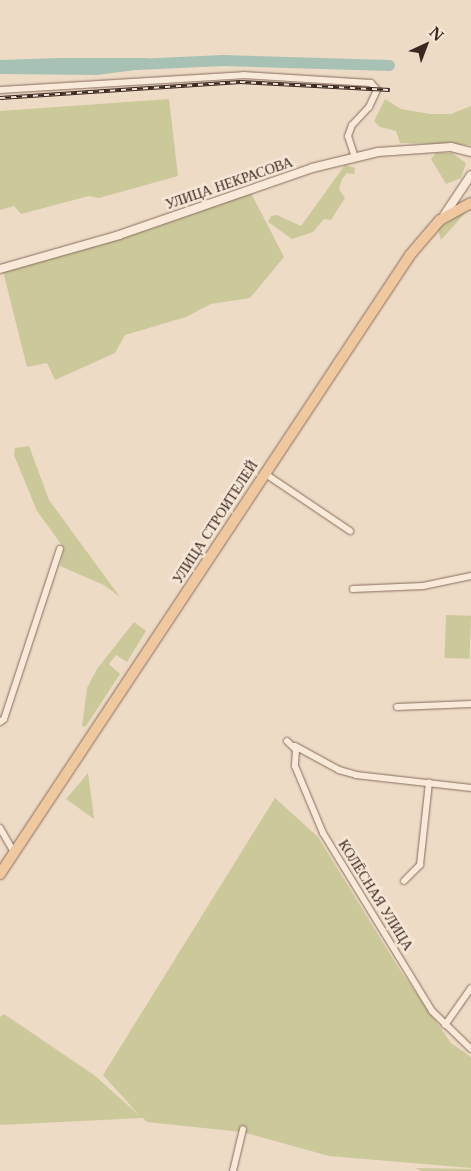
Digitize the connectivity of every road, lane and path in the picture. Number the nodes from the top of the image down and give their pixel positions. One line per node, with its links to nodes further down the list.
1 (0, 90): 3 (street)
2 (471, 152): 3 (street, УЛИЦА НЕКРАСОВА)
3 (355, 158): 7 (street, УЛИЦА НЕКРАСОВА)
4 (471, 178): 6 (street)
5 (471, 203): 6 (main road, УЛИЦА СТРОИТЕЛЕЙ)
6 (440, 220): 8 (main road, УЛИЦА СТРОИТЕЛЕЙ)
7 (0, 269)
8 (264, 473): 9 (street); 19 (main road, УЛИЦА СТРОИТЕЛЕЙ)
9 (350, 532)
10 (60, 549): 15 (street)
11 (471, 576): 12 (street)
12 (352, 589)
13 (471, 704): 14 (street)
14 (397, 707)
15 (0, 722)
16 (428, 782): 17 (street); 21 (street); 23 (street, КОЛЁСНАЯ УЛИЦА)
17 (471, 788)
18 (0, 828): 19 (street)
19 (14, 852): 20 (main road, УЛИЦА СТРОИТЕЛЕЙ)
20 (0, 874)
21 (404, 881)
22 (471, 988): 23 (street)
23 (445, 1025): 24 (street, КОЛЁСНАЯ УЛИЦА)
24 (471, 1049)
25 (243, 1129): 26 (street)
26 (233, 1171)

